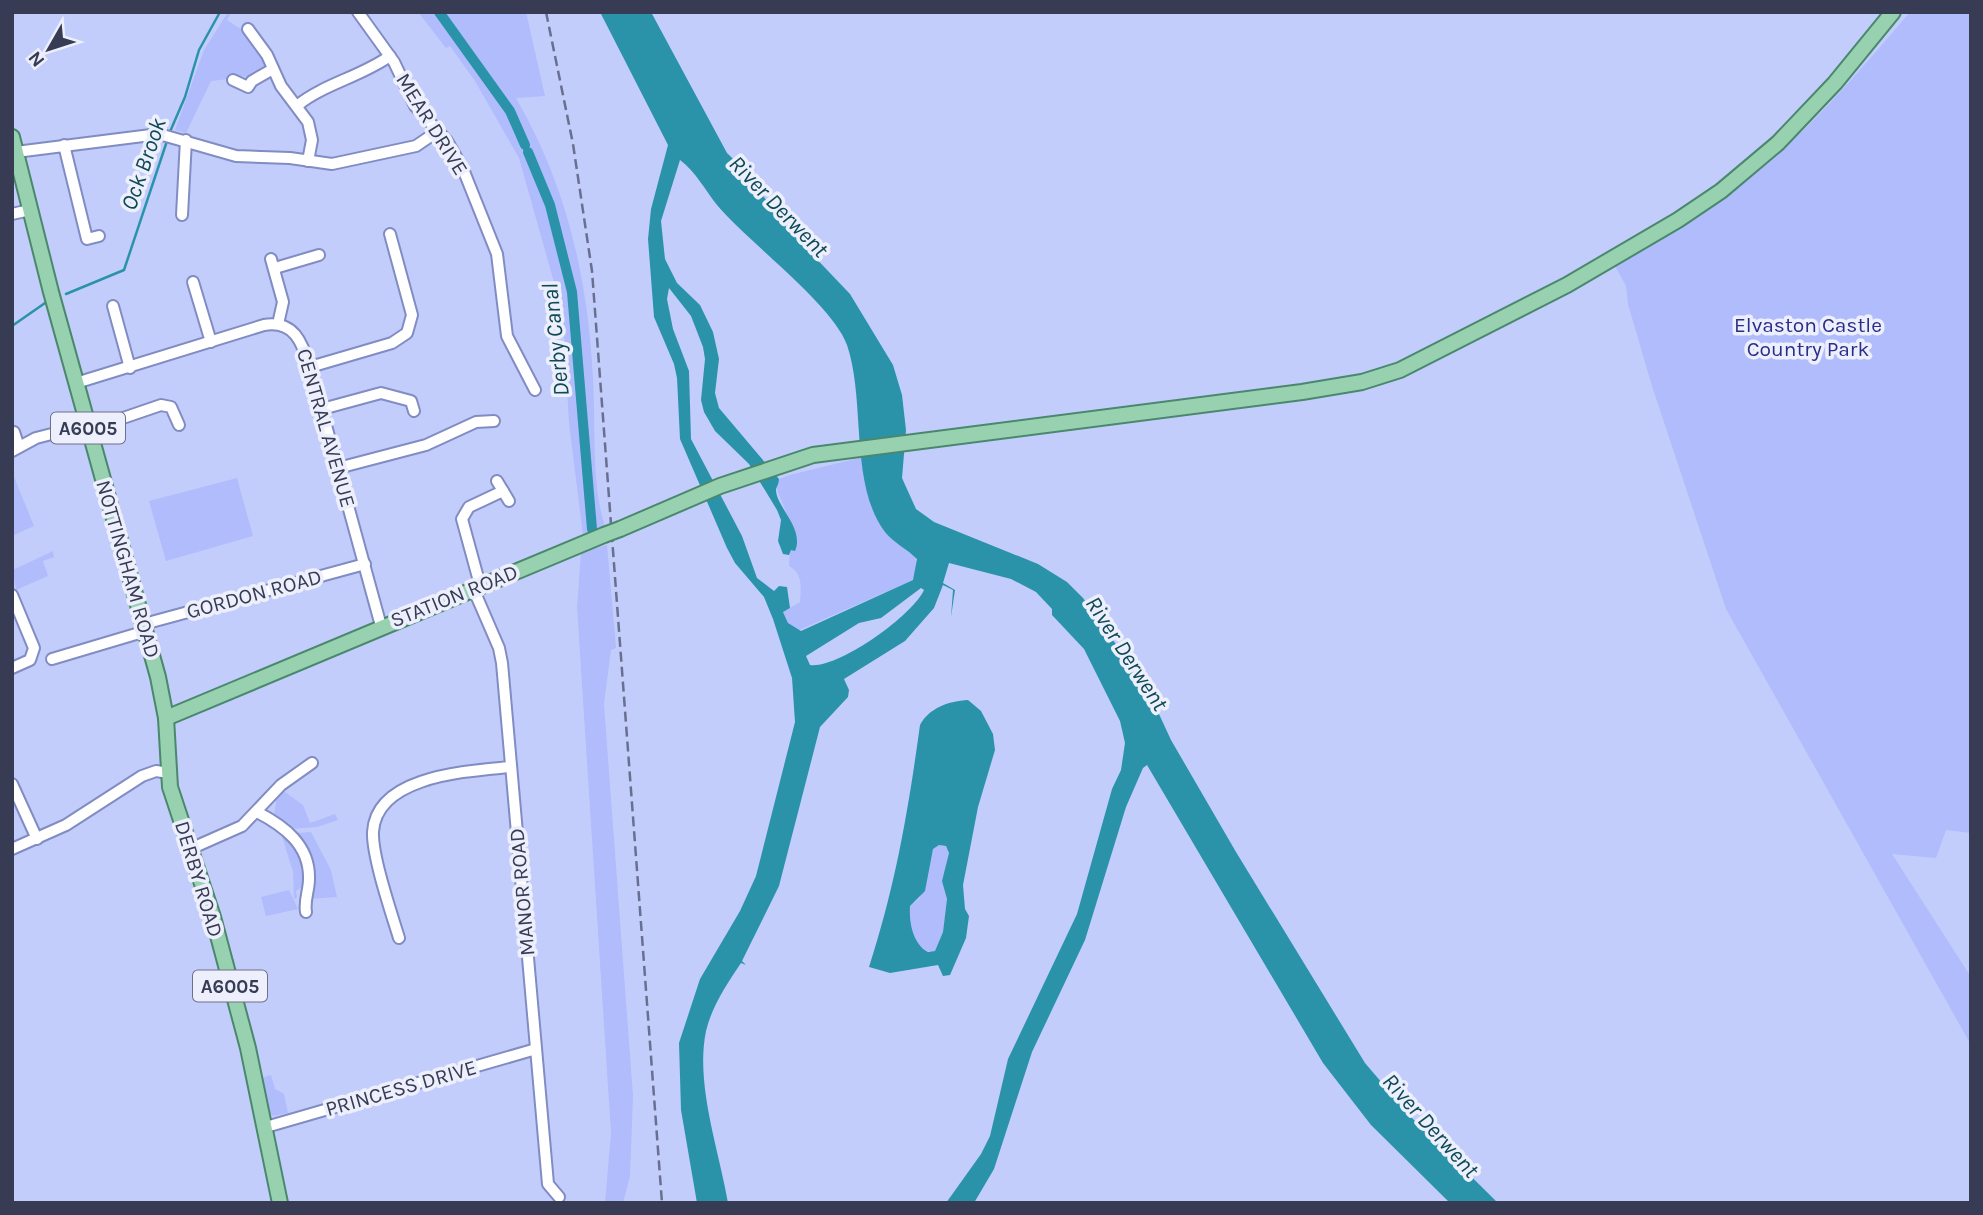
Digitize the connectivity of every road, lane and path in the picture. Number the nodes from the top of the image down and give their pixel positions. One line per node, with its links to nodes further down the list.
1 (358, 12): 4 (street, MEAR DRIVE)
2 (1893, 12): 40 (main road, STATION ROAD, bridge)
3 (248, 29): 5 (street)
4 (390, 56): 7 (street); 8 (street, MEAR DRIVE)
5 (273, 69): 6 (street); 7 (street)
6 (233, 80)
7 (298, 106): 13 (street)
8 (438, 131): 13 (street); 19 (street, MEAR DRIVE)
9 (12, 137): 12 (main road, NOTTINGHAM ROAD / A6005)
10 (182, 138): 11 (street); 13 (street); 16 (street)
11 (64, 145): 12 (street); 18 (street)
12 (16, 152): 14 (main road, NOTTINGHAM ROAD / A6005)
13 (308, 161)
14 (30, 210): 15 (street); 28 (main road, NOTTINGHAM ROAD / A6005)
15 (12, 214)
16 (182, 215)
17 (390, 234): 26 (street)
18 (99, 236)
19 (493, 242): 20 (street); 29 (street, MEAR DRIVE)
20 (481, 246)
21 (318, 255): 24 (street)
22 (193, 282): 25 (street)
23 (113, 306): 27 (street)
24 (278, 324): 25 (street); 26 (street, CENTRAL AVENUE)
25 (211, 342): 27 (street)
26 (310, 367): 30 (street, CENTRAL AVENUE)
27 (130, 368): 28 (street)
28 (76, 383): 34 (main road, NOTTINGHAM ROAD / A6005)
29 (535, 390)
30 (322, 409): 31 (street); 37 (street, CENTRAL AVENUE)
31 (414, 411)
32 (494, 421): 37 (street)
33 (179, 425): 34 (street)
34 (88, 427): 36 (street); 43 (main road, NOTTINGHAM ROAD / A6005)
35 (13, 432): 36 (street)
36 (16, 449)
37 (338, 468): 39 (street, CENTRAL AVENUE)
38 (503, 491): 40 (street, MANOR ROAD)
39 (365, 564): 42 (street, CENTRAL AVENUE); 43 (street, GORDON ROAD)
40 (476, 587): 42 (main road, STATION ROAD); 48 (street, MANOR ROAD)
41 (13, 598): 45 (street)
42 (381, 626): 46 (main road, STATION ROAD)
43 (145, 628): 44 (street, GORDON ROAD); 46 (main road, NOTTINGHAM ROAD / A6005)
44 (52, 659)
45 (12, 668)
46 (166, 718): 49 (main road, DERBY ROAD / A6005)
47 (312, 763): 51 (street)
48 (510, 767): 56 (street); 57 (street, MANOR ROAD)
49 (169, 773): 52 (street); 54 (main road, DERBY ROAD / A6005)
50 (12, 784): 52 (street)
51 (257, 812): 54 (street); 55 (street)
52 (37, 839): 53 (street)
53 (12, 849)
54 (190, 849): 58 (main road, DERBY ROAD / A6005)
55 (306, 912)
56 (399, 938)
57 (536, 1049): 58 (street, PRINCESS DRIVE); 59 (street, MANOR ROAD)
58 (266, 1128): 60 (main road, DERBY ROAD / A6005)
59 (559, 1197)
60 (280, 1203)

